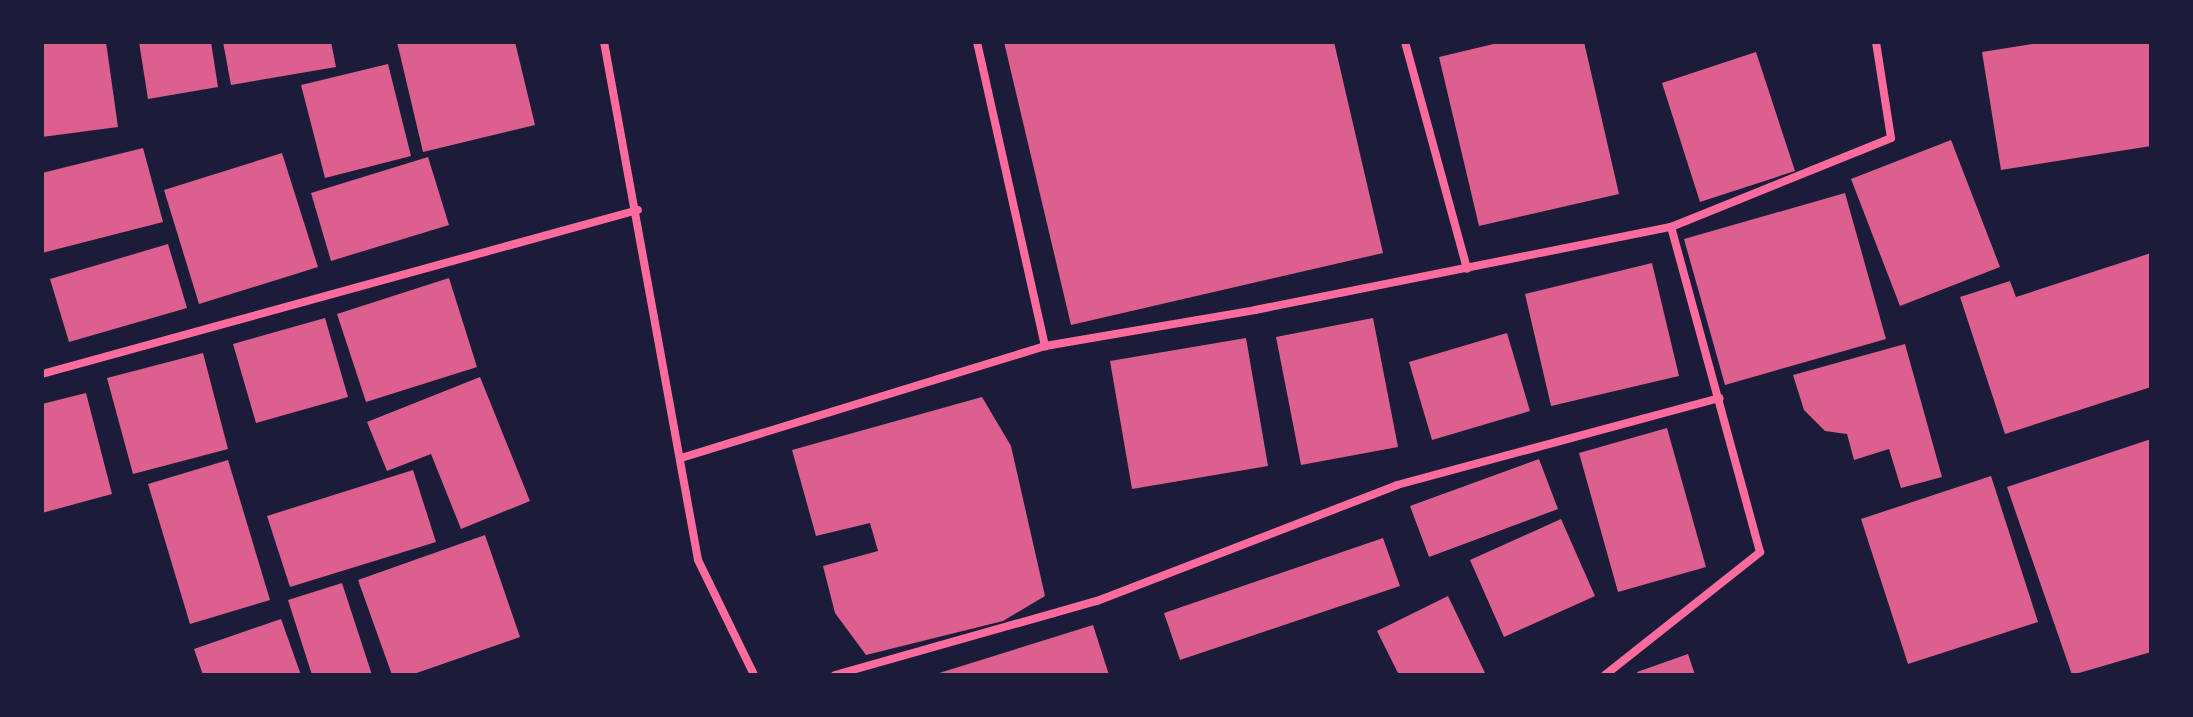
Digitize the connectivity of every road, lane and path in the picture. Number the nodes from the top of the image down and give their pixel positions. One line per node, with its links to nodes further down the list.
1 (604, 42): 5 (street)
2 (977, 42): 8 (street)
3 (1405, 42): 7 (street)
4 (1876, 42): 6 (street)
5 (638, 210): 9 (street); 11 (street)
6 (1671, 227): 7 (street); 10 (street)
7 (1467, 269): 8 (street)
8 (1045, 346): 11 (street)
9 (42, 374)
10 (1719, 398): 13 (street); 14 (street)
11 (681, 458): 12 (street)
12 (754, 675)
13 (835, 675)
14 (1605, 675)

